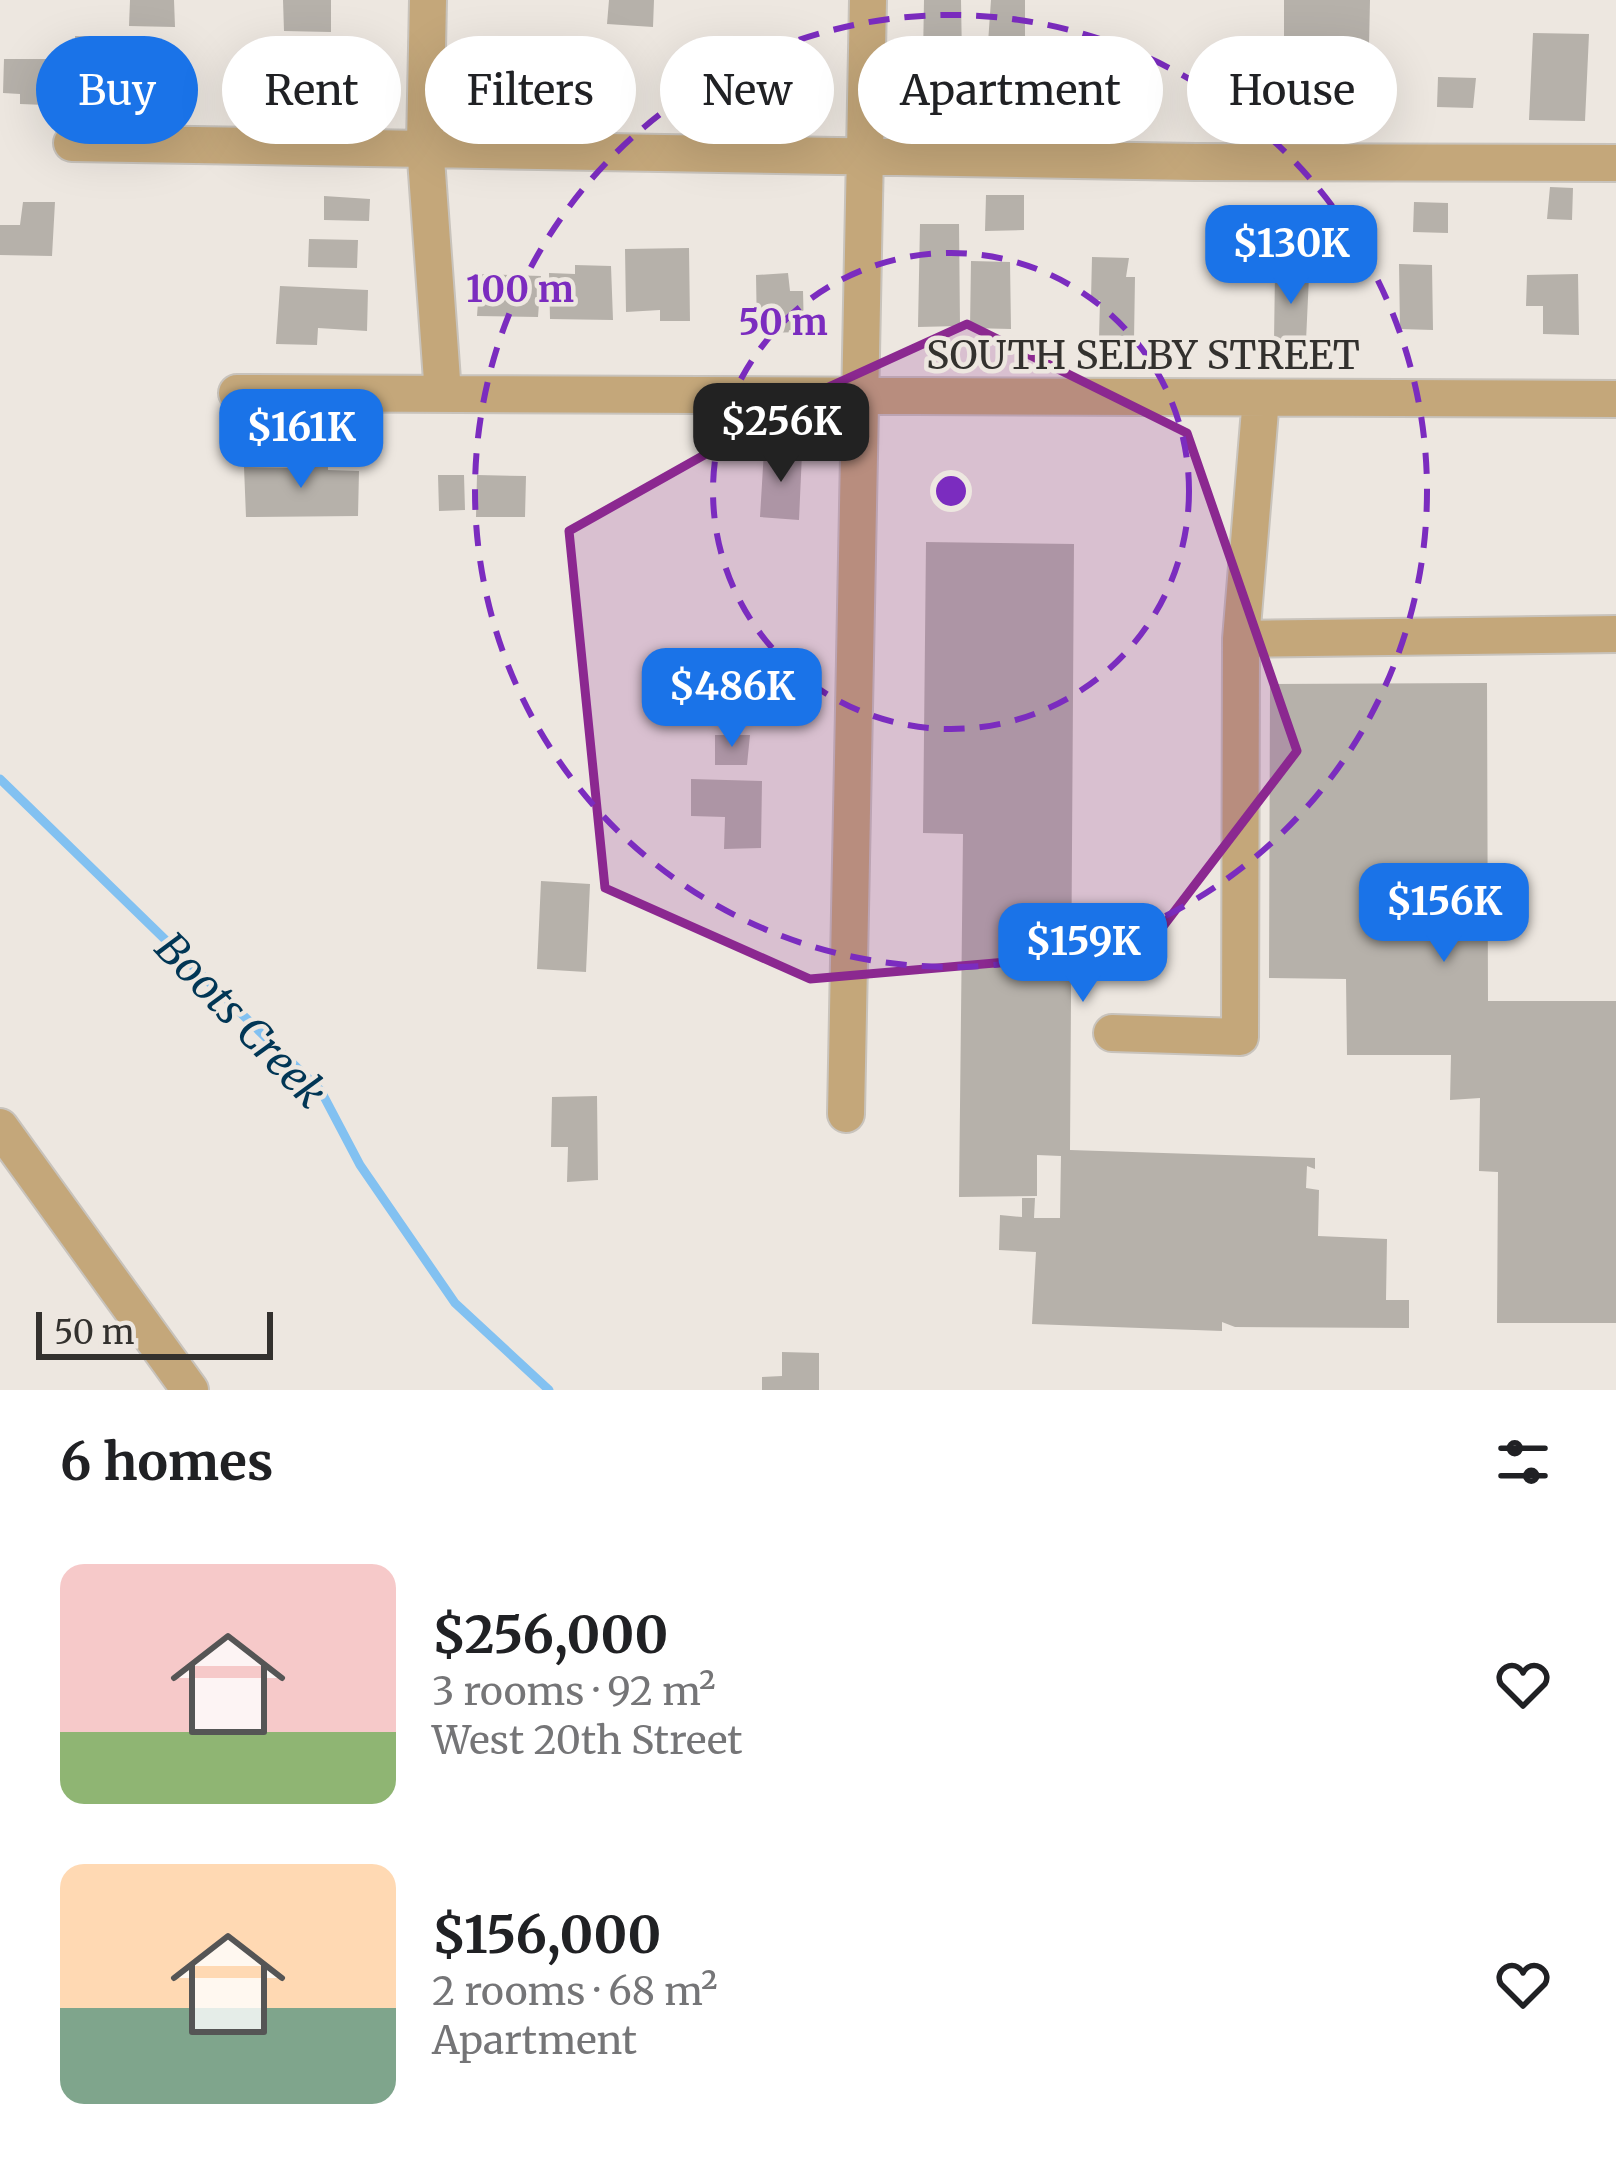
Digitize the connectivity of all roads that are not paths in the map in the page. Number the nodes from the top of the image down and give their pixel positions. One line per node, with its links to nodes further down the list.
1 (428, 0): 4 (street)
2 (868, 0): 5 (street)
3 (190, 144): 4 (street)
4 (425, 146): 5 (street); 8 (street)
5 (865, 155): 6 (street); 9 (street)
6 (1616, 163)
7 (237, 393): 8 (street, SOUTH SELBY STREET)
8 (443, 394): 9 (street, SOUTH SELBY STREET)
9 (862, 396): 10 (street, SOUTH SELBY STREET); 15 (street)
10 (1261, 398): 11 (street, SOUTH SELBY STREET); 13 (street)
11 (1616, 399)
12 (1616, 634): 13 (street)
13 (1241, 639): 14 (street)
14 (1112, 1033)
15 (847, 1114)
16 (0, 1127): 17 (street)
17 (190, 1390)

